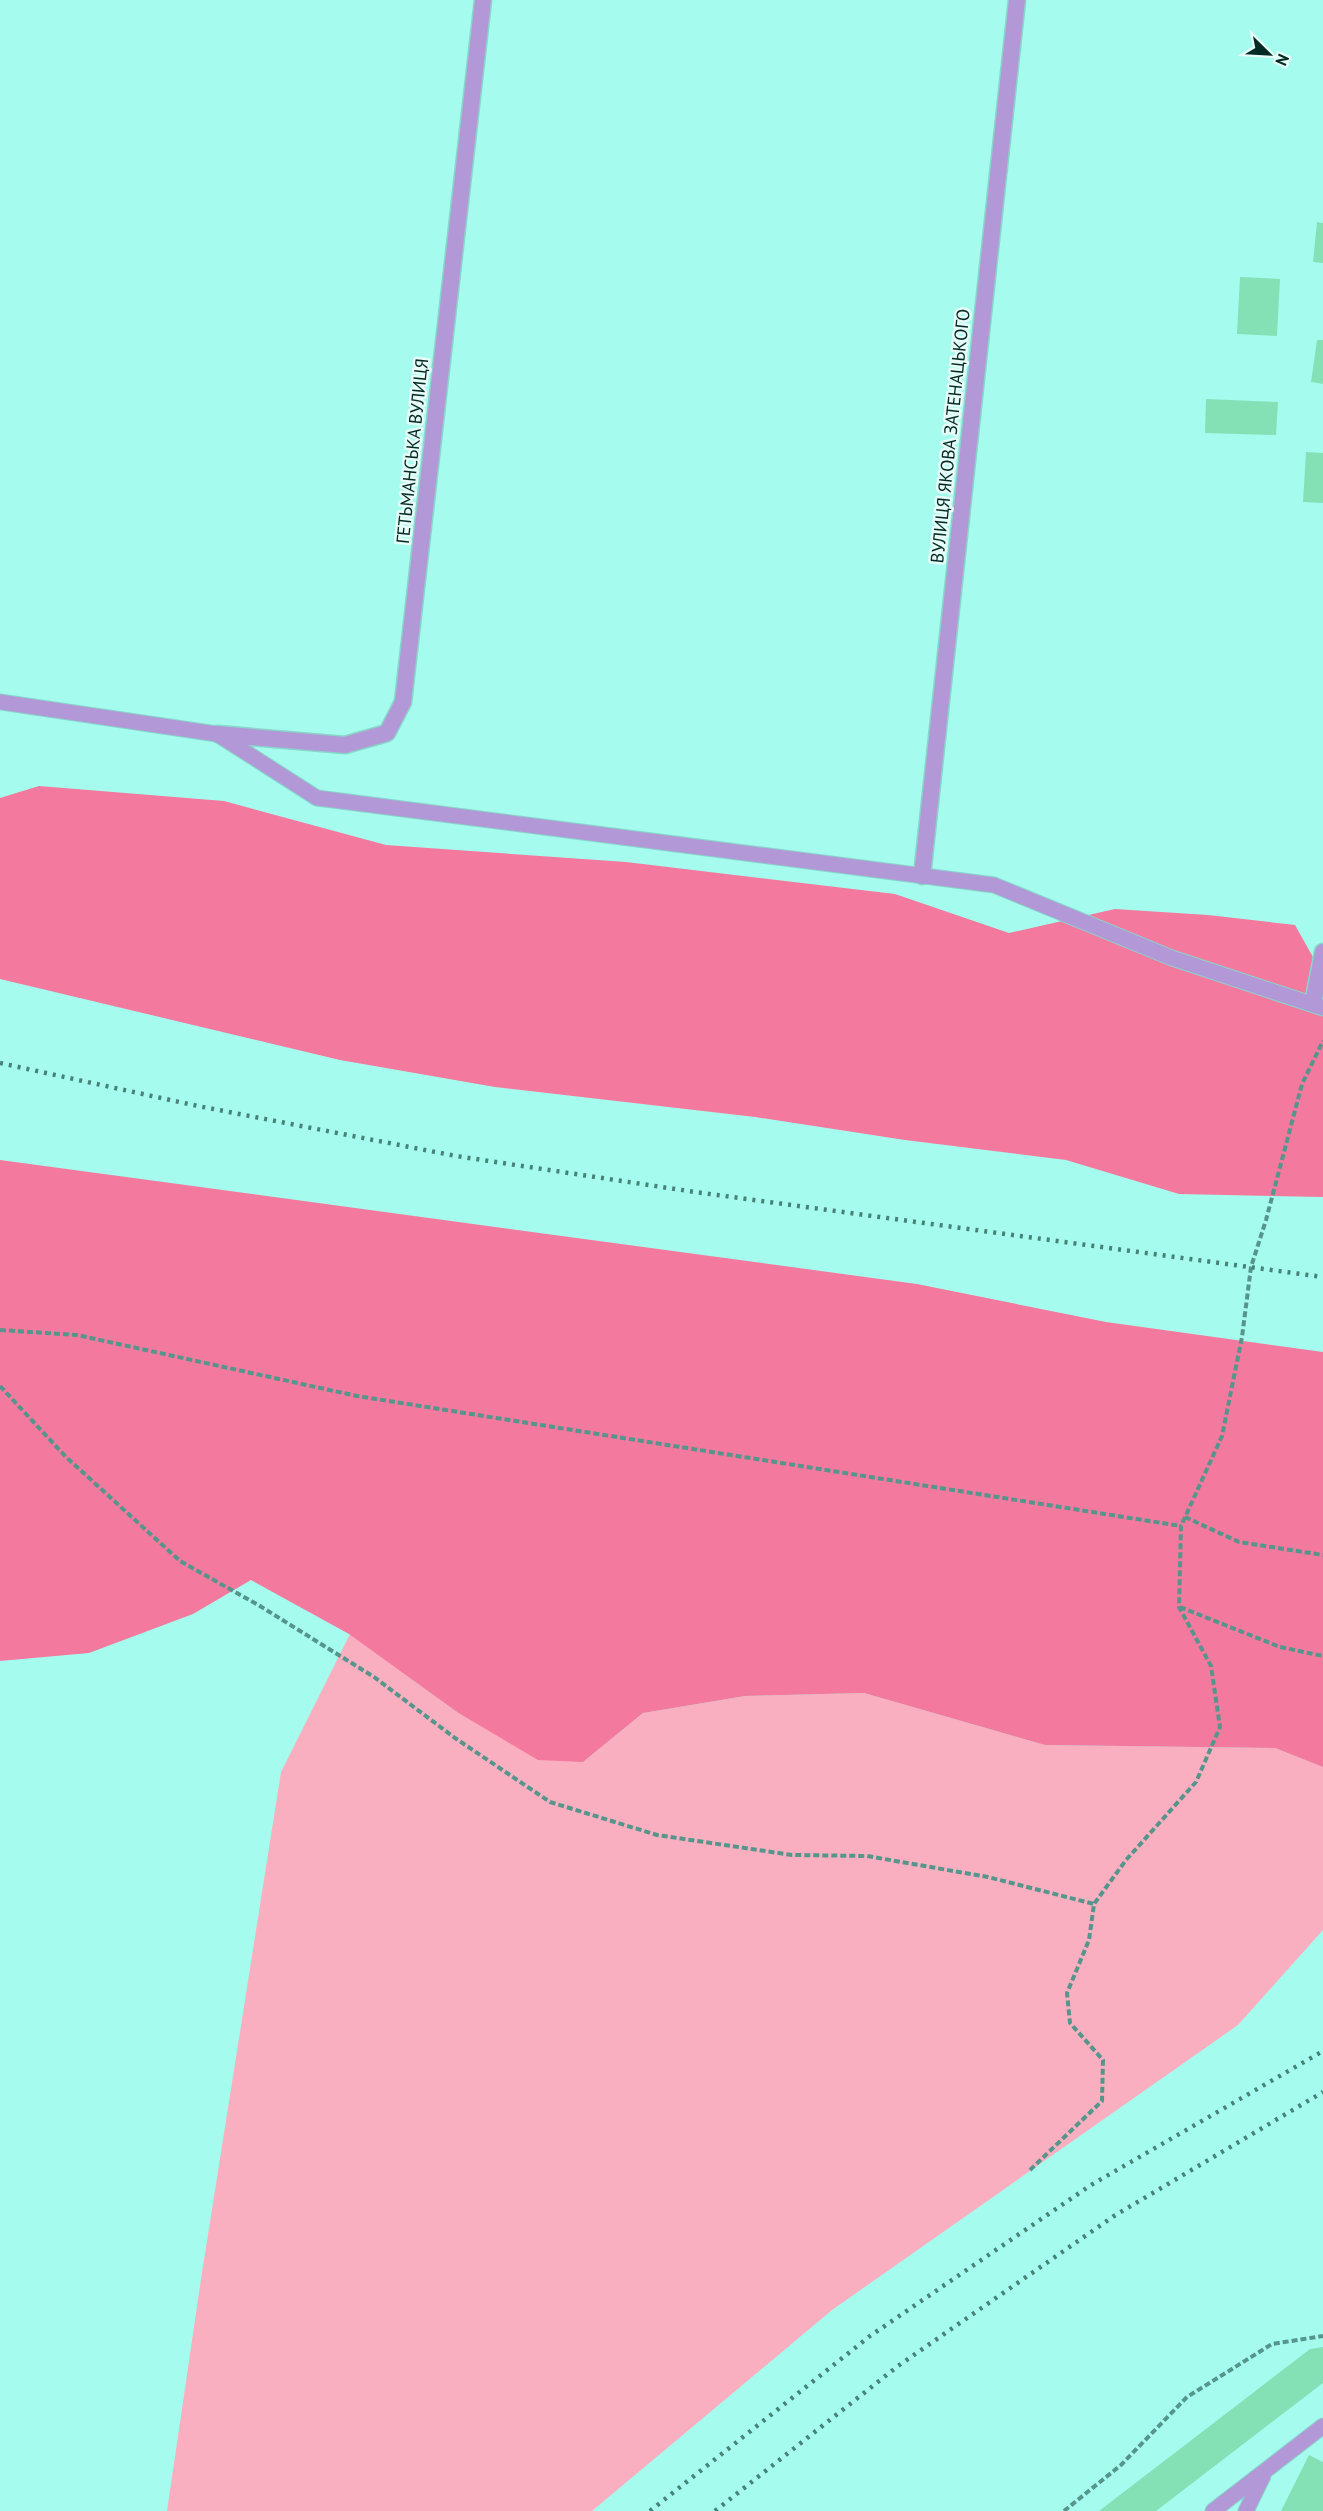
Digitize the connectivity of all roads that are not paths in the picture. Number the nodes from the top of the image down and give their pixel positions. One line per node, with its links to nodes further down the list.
1 (483, 0): 4 (street, ГЕТЬМАНСЬКА ВУЛИЦЯ)
2 (1017, 0): 5 (street, ВУЛИЦЯ ЯКОВА ЗАТЕНАЦЬКОГО)
3 (0, 702): 4 (lane)
4 (217, 734): 5 (lane)
5 (922, 876): 7 (lane)
6 (1323, 952): 7 (street)
7 (1318, 1005)
8 (1323, 2426): 9 (lane)
9 (1266, 2470): 10 (lane); 11 (lane)
10 (1214, 2511)
11 (1246, 2511)

